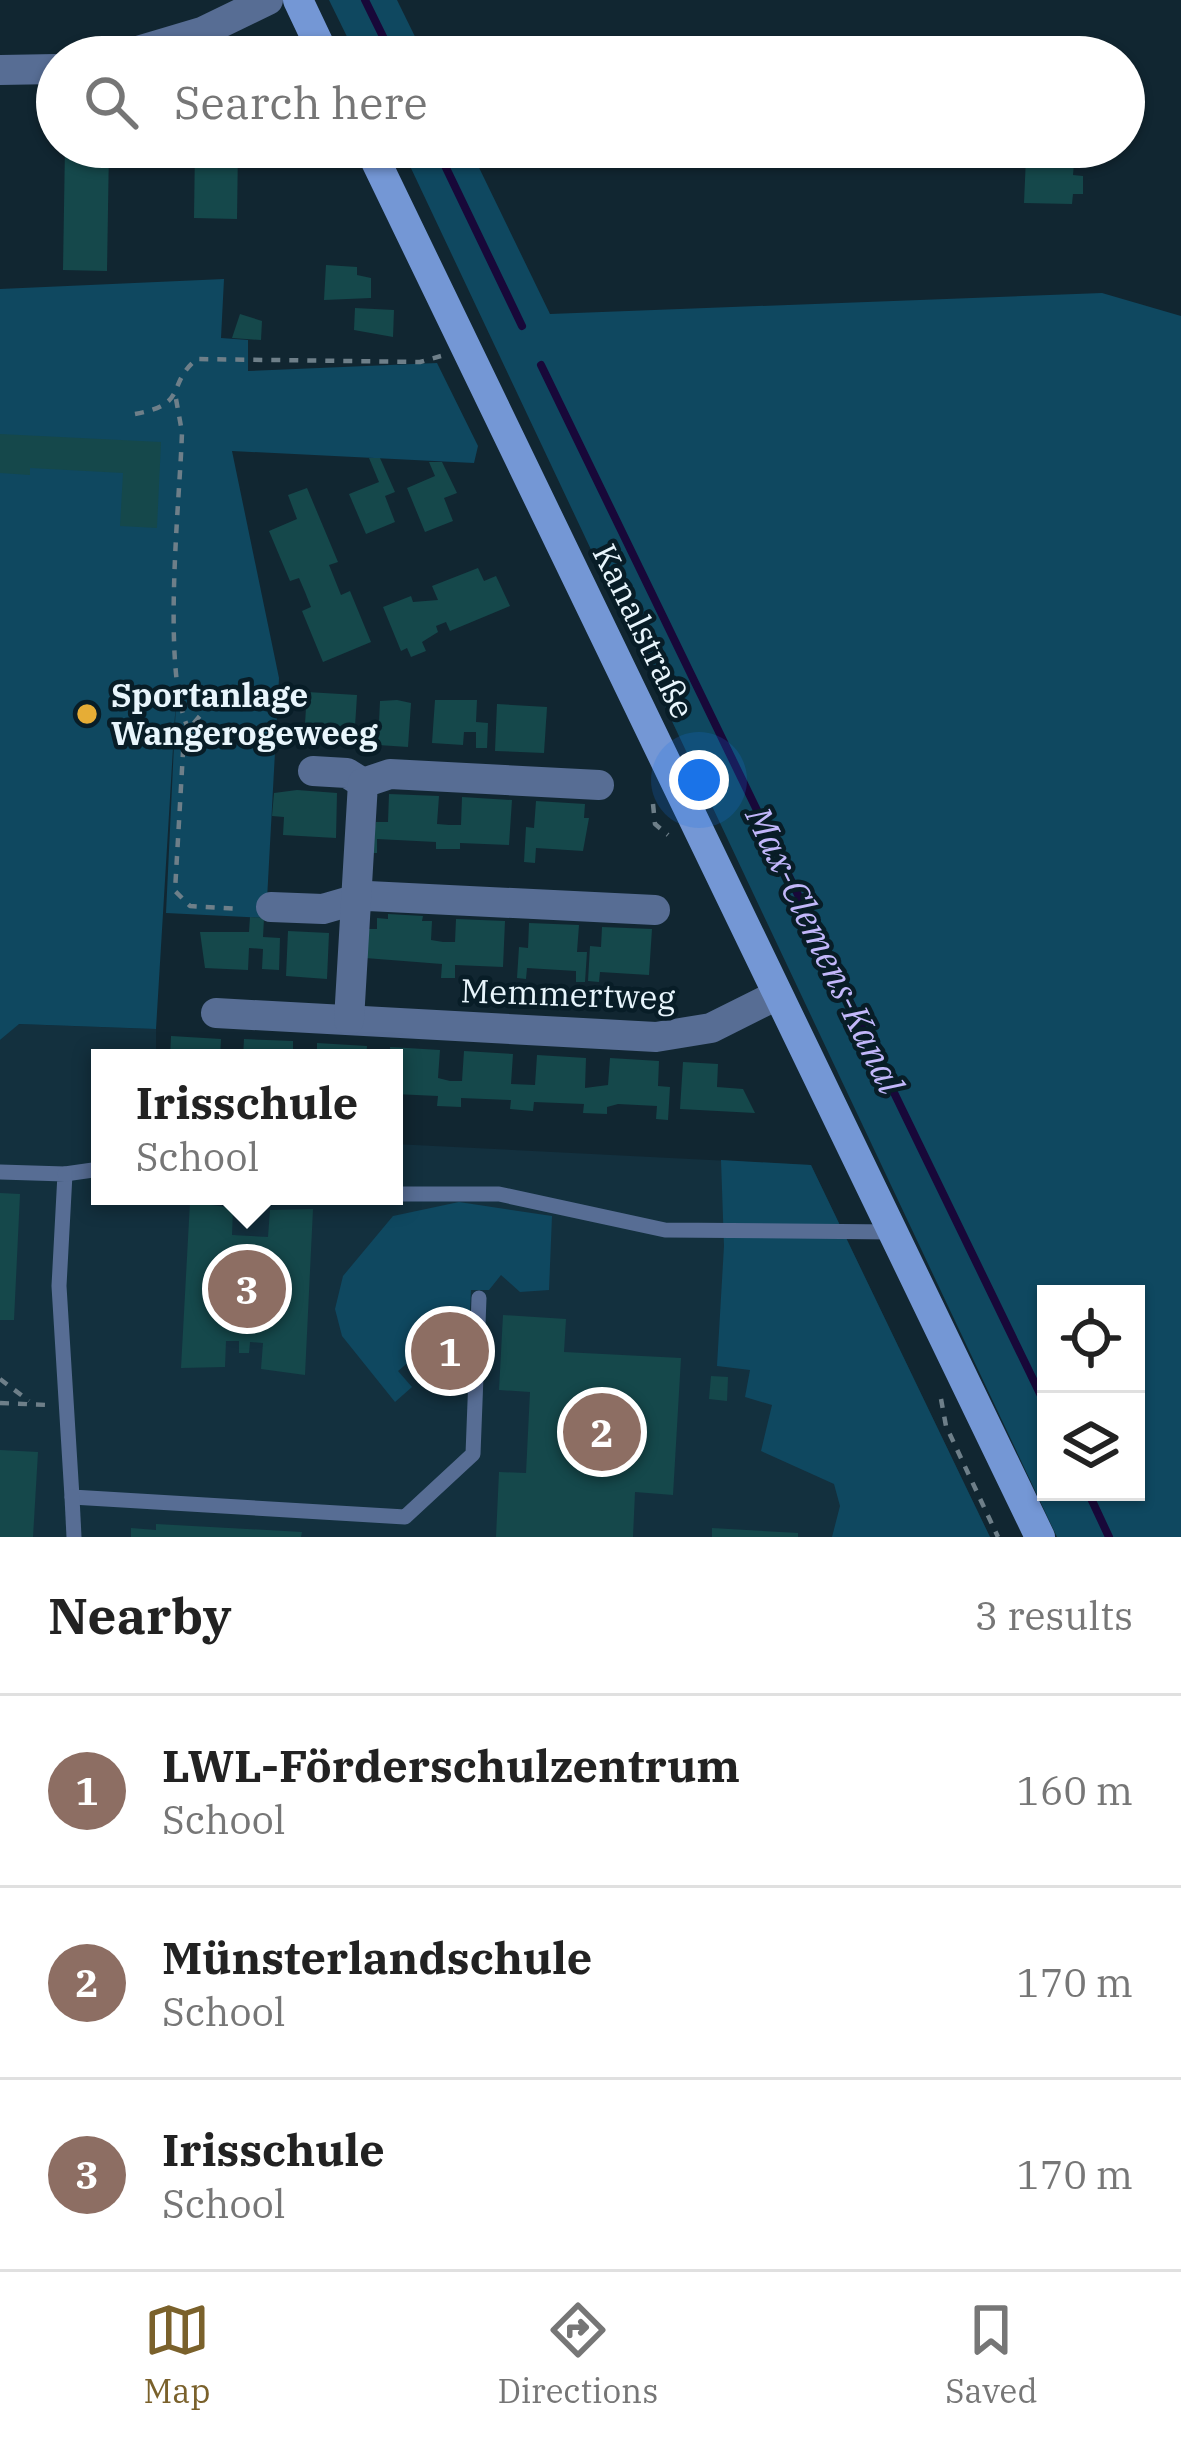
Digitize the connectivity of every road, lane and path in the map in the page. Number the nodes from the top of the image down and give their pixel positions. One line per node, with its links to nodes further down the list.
1 (268, 0): 3 (street)
2 (298, 0): 4 (main road)
3 (189, 36)
4 (315, 36)
5 (4, 63): 6 (street)
6 (36, 67)
7 (379, 168): 21 (main road, Kanalstraße)
8 (440, 356): 9 (path)
9 (267, 361): 10 (path); 11 (path)
10 (271, 370)
11 (176, 399): 12 (path); 14 (path)
12 (135, 414)
13 (223, 689): 14 (path)
14 (190, 732): 19 (path)
15 (313, 770): 16 (street)
16 (363, 783): 17 (street); 18 (street)
17 (599, 785)
18 (355, 902): 19 (street); 20 (street); 23 (street)
19 (271, 907)
20 (655, 910)
21 (777, 995): 23 (street, Memmertweg); 28 (main road, Kanalstraße)
22 (216, 1013): 23 (street, Memmertweg)
23 (349, 1020)
24 (91, 1170): 26 (lane)
25 (0, 1172): 26 (lane)
26 (65, 1174): 33 (lane)
27 (403, 1194): 28 (lane)
28 (893, 1232): 36 (main road, Kanalstraße)
29 (479, 1298): 34 (lane)
30 (0, 1379): 32 (path)
31 (0, 1403): 32 (path)
32 (33, 1404): 33 (path)
33 (67, 1406): 34 (lane)
34 (71, 1497): 35 (lane)
35 (74, 1537)
36 (1040, 1537)

